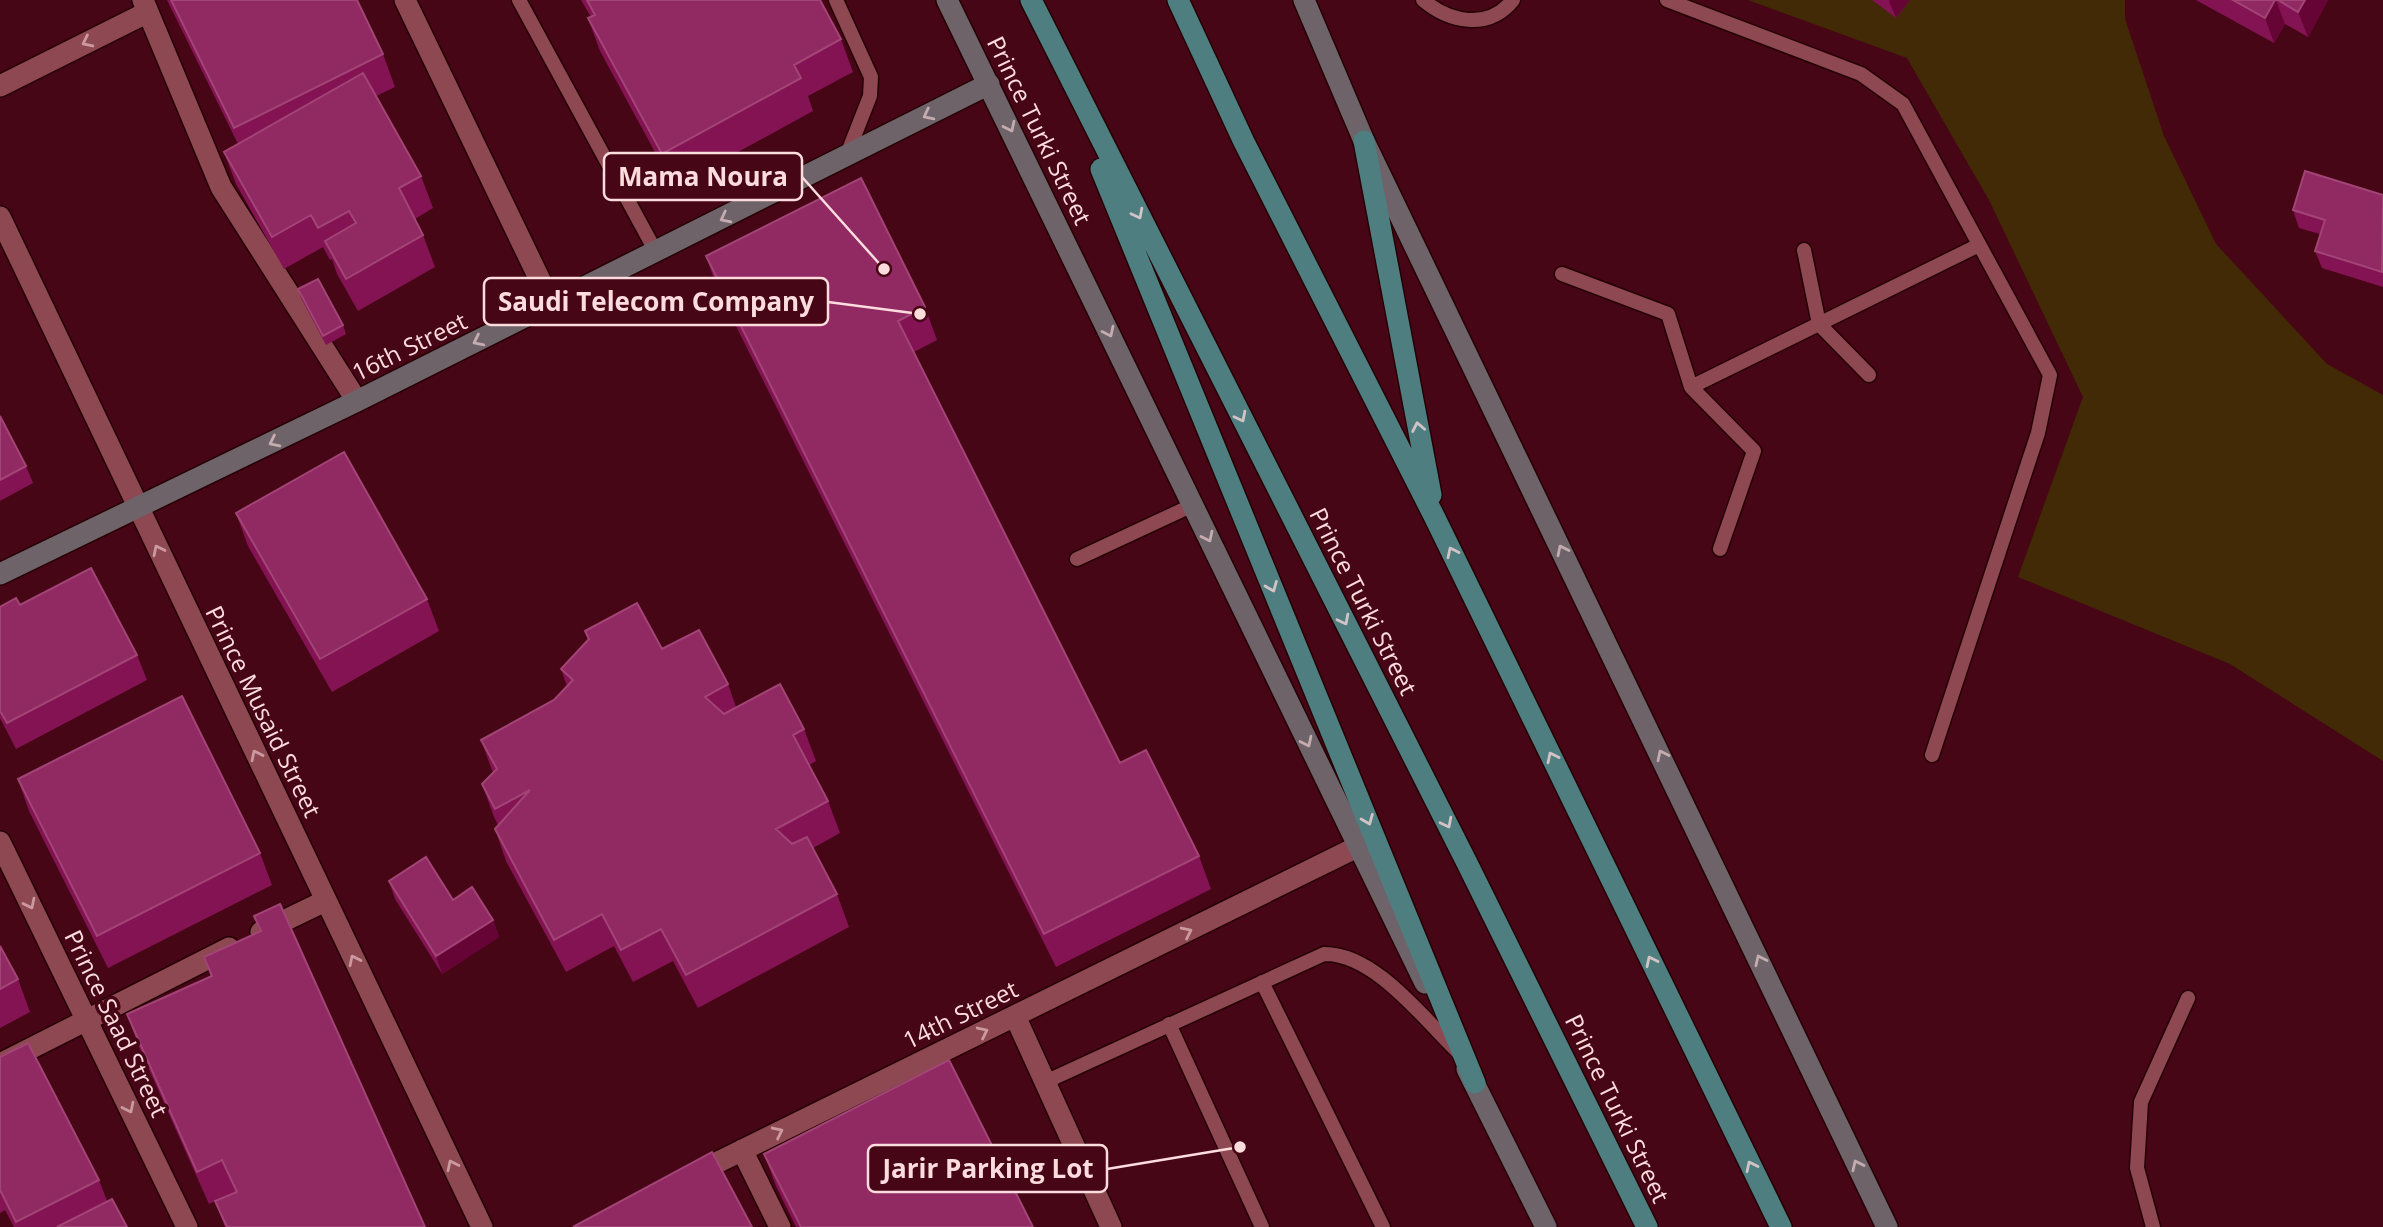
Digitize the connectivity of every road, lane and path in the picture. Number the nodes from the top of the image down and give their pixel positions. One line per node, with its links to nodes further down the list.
1 (405, 0): 22 (street)
2 (519, 0): 20 (lane)
3 (836, 0): 16 (lane)
4 (947, 0): 13 (street, Prince Turki Street)
5 (1031, 0): 12 (main road, Prince Turki Street)
6 (1178, 0): 29 (main road)
7 (1304, 0): 15 (street)
8 (1423, 0): 9 (lane)
9 (1513, 0)
10 (1667, 0): 18 (lane)
11 (146, 6): 14 (street, one-way to 14); 26 (street)
12 (1042, 25): 45 (main road, one-way to 45); 55 (main road, Prince Turki Street, one-way to 55)
13 (989, 84): 16 (street, 16th Street, one-way to 16); 27 (street, Prince Turki Street, one-way to 27)
14 (0, 86)
15 (1364, 141): 29 (main road, one-way to 15); 57 (street, one-way to 15)
16 (846, 156): 20 (street, 16th Street, one-way to 20)
17 (0, 217): 28 (street, Prince Musaid Street)
18 (1979, 245): 23 (lane); 33 (lane)
19 (1804, 250): 23 (lane)
20 (656, 252): 22 (street, 16th Street)
21 (1562, 274): 25 (lane)
22 (552, 305): 26 (street, 16th Street, one-way to 26)
23 (1819, 324): 24 (lane); 25 (lane)
24 (1869, 375)
25 (1691, 387): 30 (lane)
26 (357, 401): 28 (street, 16th Street, one-way to 28)
27 (1193, 505): 31 (lane); 35 (street, Prince Turki Street, one-way to 35)
28 (138, 509): 32 (street, 16th Street); 36 (street, Prince Musaid Street, one-way to 28)
29 (1435, 518): 56 (main road, one-way to 29)
30 (1720, 549)
31 (1077, 559)
32 (0, 574)
33 (1932, 755)
34 (0, 842): 40 (street, Prince Saad Street, one-way to 40)
35 (1357, 847): 39 (street, 14th Street, one-way to 35); 42 (street, Prince Turki Street)
36 (326, 901): 40 (street); 49 (street, Prince Musaid Street, one-way to 36)
37 (1262, 982): 41 (lane); 42 (lane); 53 (lane)
38 (2188, 998): 58 (lane)
39 (1015, 1016): 44 (street); 46 (street, 14th Street, one-way to 39)
40 (86, 1018): 43 (street); 48 (street, Prince Saad Street, one-way to 48)
41 (1169, 1024): 44 (lane); 52 (lane)
42 (1460, 1054): 45 (street, Prince Turki Street)
43 (0, 1063)
44 (1045, 1082): 51 (street)
45 (1475, 1083): 54 (street, Prince Turki Street)
46 (742, 1150): 47 (street, 14th Street); 50 (street)
47 (670, 1185)
48 (187, 1227)
49 (482, 1227)
50 (780, 1227)
51 (1111, 1227)
52 (1262, 1227)
53 (1383, 1227)
54 (1546, 1227)
55 (1647, 1227)
56 (1781, 1227)
57 (1887, 1227)
58 (2153, 1227)

